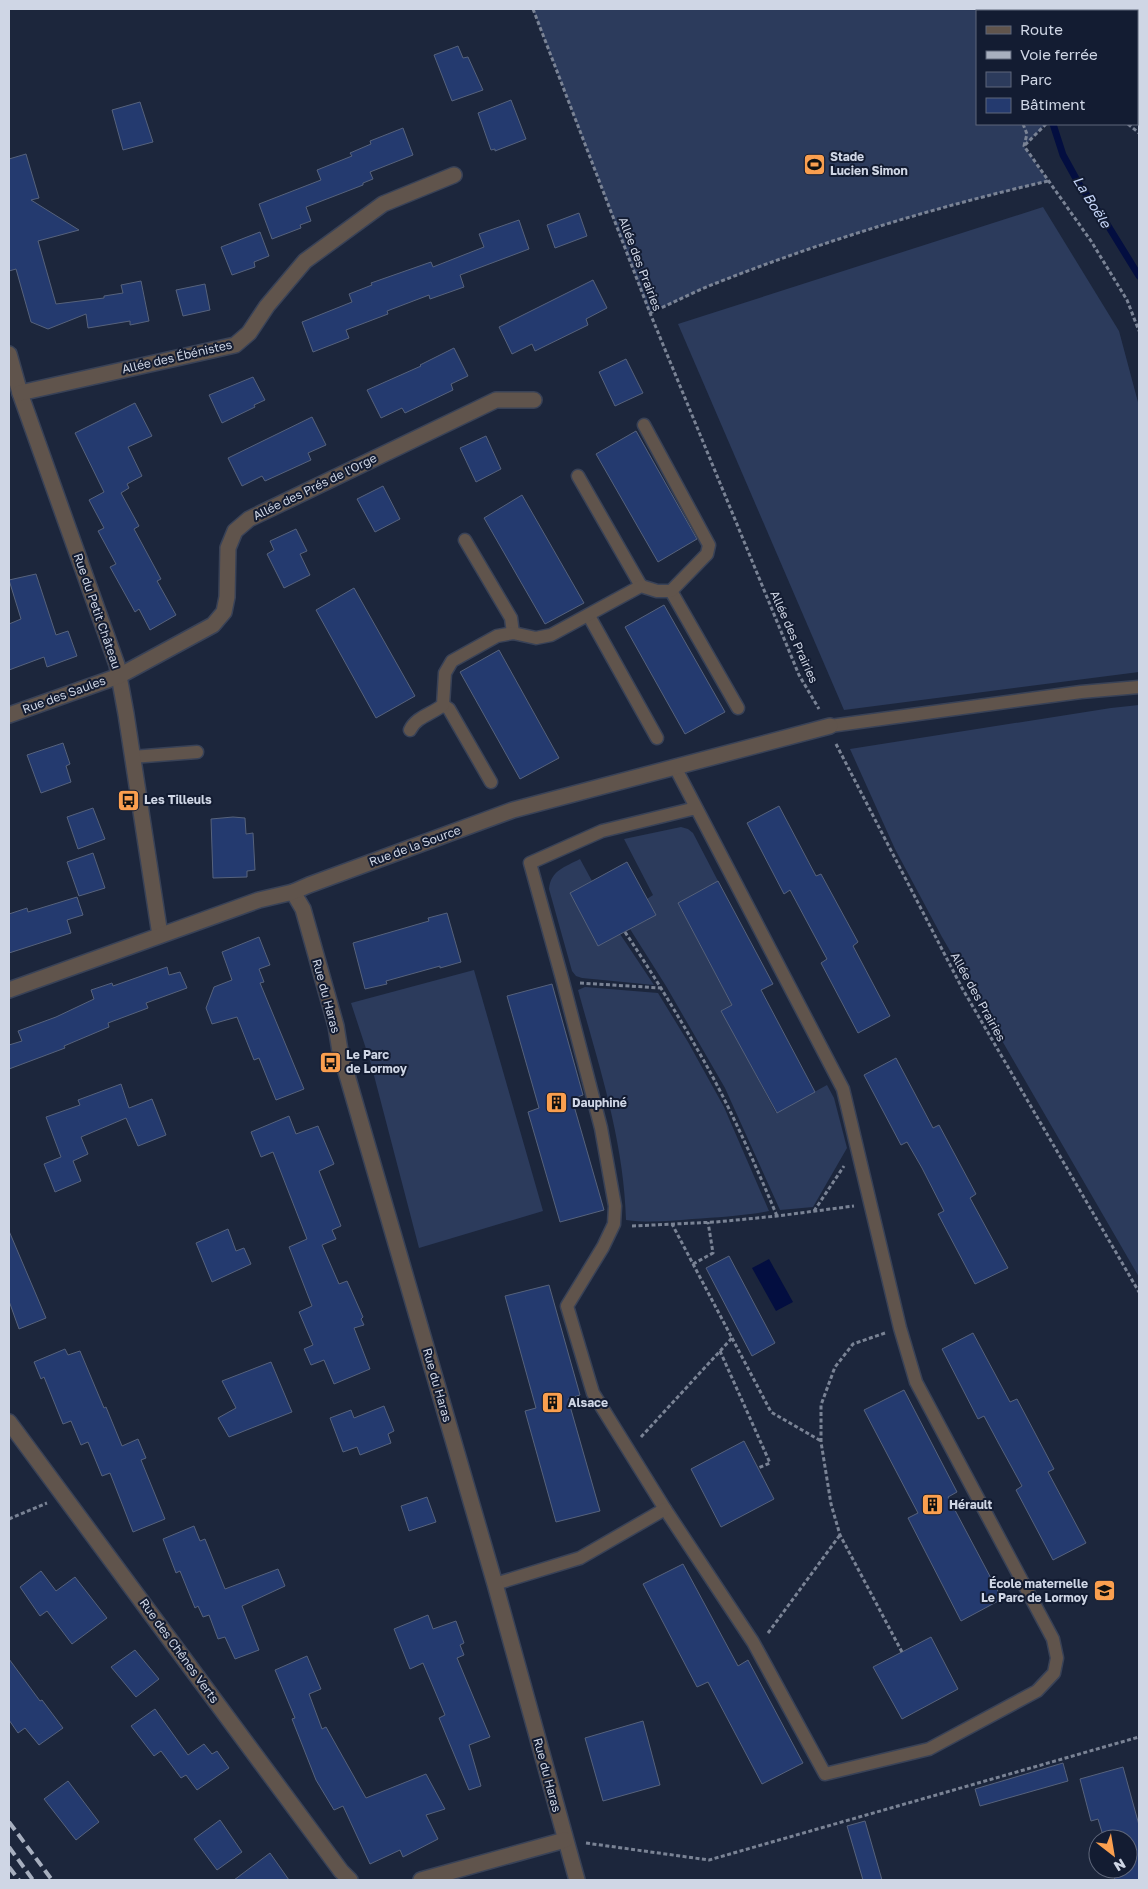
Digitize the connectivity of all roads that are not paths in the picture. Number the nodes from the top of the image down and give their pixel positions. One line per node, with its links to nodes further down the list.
1 (454, 176): 3 (street, Allée des Ébénistes)
2 (9, 354): 3 (street, Rue du Petit Château)
3 (15, 388): 12 (street, Rue du Petit Château)
4 (534, 400): 12 (street, Allée des Prés de l'Orge)
5 (644, 425): 9 (lane)
6 (578, 476): 8 (lane)
7 (465, 540): 11 (lane)
8 (642, 586): 9 (lane); 10 (lane)
9 (671, 591): 15 (lane)
10 (589, 616): 11 (lane); 19 (lane)
11 (513, 633): 14 (lane)
12 (119, 676): 16 (street, Rue des Saules); 21 (street, Rue du Petit Château)
13 (1139, 687): 17 (lane)
14 (442, 705): 18 (lane); 23 (lane)
15 (738, 708)
16 (9, 715)
17 (830, 726): 22 (street, Rue de la Source)
18 (410, 730)
19 (657, 738)
20 (197, 752): 21 (lane)
21 (132, 757): 26 (street, Rue du Petit Château)
22 (675, 768): 24 (lane); 25 (street, Rue de la Source)
23 (491, 782)
24 (696, 808): 29 (lane); 29 (lane)
25 (293, 892): 26 (street, Rue de la Source); 30 (street, Rue du Haras)
26 (160, 935): 27 (street, Rue de la Source)
27 (9, 990)
28 (9, 1422): 32 (street, Rue des Chênes Verts)
29 (665, 1509): 30 (lane)
30 (494, 1584): 31 (street, Rue du Haras)
31 (565, 1840): 33 (street); 34 (street, Rue du Haras)
32 (350, 1880)
33 (421, 1880)
34 (577, 1880)

